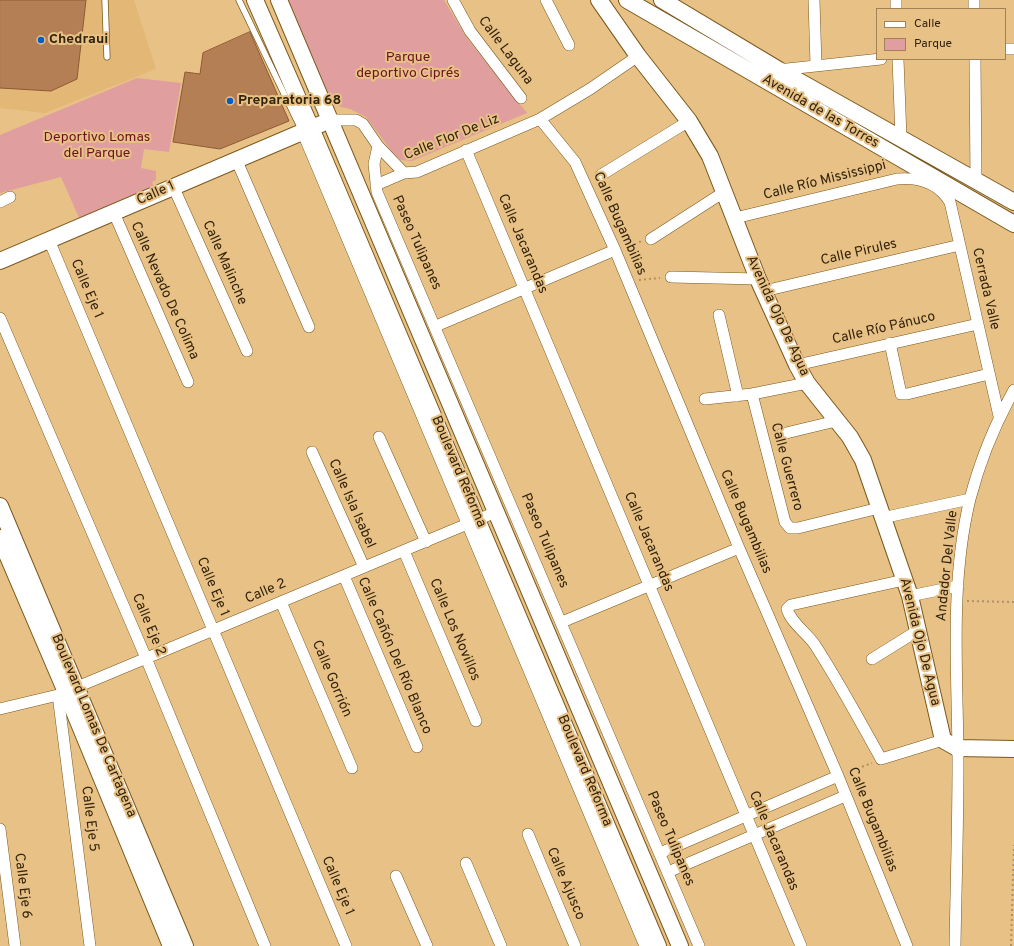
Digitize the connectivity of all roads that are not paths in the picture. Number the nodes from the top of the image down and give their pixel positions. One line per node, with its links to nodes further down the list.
1 (105, 0): 13 (lane)
2 (239, 0): 24 (lane)
3 (255, 0): 24 (main road, Boulevard Reforma)
4 (279, 0): 22 (main road, Boulevard Reforma)
5 (453, 0): 20 (street, Calle Laguna)
6 (546, 0): 11 (street)
7 (599, 0): 12 (main road, Avenida Ojo De Agua)
8 (627, 0): 19 (main road, Avenida de las Torres)
9 (662, 0): 18 (main road, Avenida de las Torres)
10 (814, 0): 17 (street)
11 (569, 45)
12 (638, 56): 21 (street, Calle Flor De Liz); 23 (main road, Avenida Ojo De Agua)
13 (107, 57)
14 (876, 59): 17 (street)
15 (898, 60): 25 (street)
16 (975, 60): 32 (street)
17 (816, 65): 18 (street)
18 (779, 70): 19 (street); 25 (main road, Avenida de las Torres)
19 (754, 74): 39 (main road, Avenida de las Torres)
20 (521, 98)
21 (540, 119): 27 (street, Calle Flor De Liz); 43 (street, Calle Bugambilias)
22 (331, 120): 24 (main road, Calle 1); 26 (street); 70 (main road, Boulevard Reforma)
23 (689, 121): 30 (street); 35 (main road, Avenida Ojo De Agua)
24 (306, 129): 28 (main road, Calle 1); 72 (main road, Boulevard Reforma)
25 (900, 138): 32 (main road, Avenida de las Torres)
26 (378, 146): 29 (street); 33 (street, Paseo Tulipanes)
27 (466, 150): 29 (street, Calle Flor De Liz); 47 (street, Calle Jacarandas)
28 (236, 159): 34 (main road, Calle 1); 52 (street)
29 (404, 174): 33 (street, Calle Flor De Liz)
30 (601, 175)
31 (924, 181): 38 (street, Calle Río Mississippi); 42 (street, Cerrada Valle)
32 (976, 181): 36 (main road, Avenida de las Torres)
33 (376, 185): 51 (street, Paseo Tulipanes)
34 (173, 186): 37 (main road, Calle 1); 54 (street, Calle Malinche)
35 (724, 192): 38 (main road, Avenida Ojo De Agua); 40 (street)
36 (1014, 202)
37 (114, 212): 41 (main road, Calle 1); 57 (street, Calle Nevado De Colima)
38 (734, 218): 46 (main road, Avenida Ojo De Agua)
39 (1014, 224)
40 (651, 239)
41 (49, 240): 44 (main road, Calle 1); 85 (street, Calle Eje 1)
42 (960, 245): 46 (street, Calle Pirules); 50 (street, Cerrada Valle)
43 (615, 250): 47 (street); 75 (street, Calle Bugambilias)
44 (0, 260)
45 (671, 277): 46 (street, Calle Pirules)
46 (761, 285): 55 (main road, Avenida Ojo De Agua)
47 (525, 289): 51 (street); 80 (street, Calle Jacarandas)
48 (719, 315): 61 (street)
49 (0, 318): 87 (street, Calle Eje 2)
50 (978, 324): 53 (street, Calle Río Pánuco); 56 (street, Cerrada Valle)
51 (436, 326): 84 (street, Paseo Tulipanes)
52 (309, 327)
53 (890, 343): 55 (street, Calle Río Pánuco); 56 (street)
54 (247, 351)
55 (797, 365): 58 (main road, Avenida Ojo De Agua)
56 (989, 374): 63 (street, Cerrada Valle)
57 (188, 382)
58 (808, 383): 60 (street); 64 (main road, Avenida Ojo De Agua)
59 (1014, 390): 63 (street, Andador Del Valle)
60 (752, 394): 61 (street); 71 (street, Calle Guerrero)
61 (738, 396): 62 (street)
62 (705, 398)
63 (999, 416): 68 (street, Andador Del Valle)
64 (836, 421): 65 (street); 71 (main road, Avenida Ojo De Agua)
65 (782, 434)
66 (379, 437): 74 (street)
67 (312, 452): 77 (street, Calle Isla Isabel)
68 (970, 499): 71 (street); 81 (street, Andador Del Valle)
69 (0, 506): 89 (main road, Boulevard Lomas De Cartagena)
70 (496, 512): 72 (street, Calle 2); 118 (main road, Boulevard Reforma)
71 (881, 513): 79 (main road, Avenida Ojo De Agua)
72 (473, 522): 74 (street, Calle 2); 116 (street); 117 (main road, Boulevard Reforma)
73 (0, 538): 89 (main road, Boulevard Lomas De Cartagena)
74 (426, 542): 76 (street, Calle 2)
75 (739, 548): 80 (street); 97 (street, Calle Bugambilias)
76 (404, 551): 77 (street, Calle 2); 91 (street, Calle Los Novillos)
77 (364, 568): 78 (street, Calle 2)
78 (344, 576): 83 (street, Calle 2); 93 (street, Calle Cañón Del Río Blanco)
79 (904, 580): 82 (main road, Avenida Ojo De Agua); 92 (street)
80 (650, 586): 84 (street); 99 (street, Calle Jacarandas)
81 (958, 586): 82 (street); 94 (street, Andador Del Valle)
82 (910, 596): 86 (main road, Avenida Ojo De Agua)
83 (282, 602): 85 (street, Calle 2); 96 (street, Calle Gorrión)
84 (562, 622): 103 (street, Paseo Tulipanes)
85 (214, 630): 87 (street, Calle 2); 112 (street, Calle Eje 1)
86 (917, 631): 88 (street); 92 (main road, Avenida Ojo De Agua)
87 (146, 658): 89 (street, Calle 2); 111 (street, Calle Eje 2)
88 (872, 659)
89 (67, 691): 90 (street, Calle 2); 108 (street, Calle Eje 5); 109 (main road, Boulevard Lomas De Cartagena); 110 (main road, Boulevard Lomas De Cartagena)
90 (0, 709)
91 (476, 721)
92 (943, 740): 94 (main road)
93 (417, 747)
94 (957, 748): 95 (main road); 122 (street, Andador Del Valle)
95 (1014, 749)
96 (352, 768)
97 (838, 776): 98 (street, Calle Bugambilias); 99 (street)
98 (845, 796): 102 (street); 121 (street, Calle Bugambilias)
99 (746, 816): 102 (street, Calle Jacarandas); 103 (street)
100 (0, 829): 107 (street, Calle Eje 6)
101 (528, 834): 115 (street, Calle Ajusco)
102 (754, 835): 105 (street); 120 (street, Calle Jacarandas)
103 (660, 853): 105 (street, Paseo Tulipanes)
104 (466, 863): 114 (street)
105 (668, 872): 119 (street, Paseo Tulipanes)
106 (396, 876): 113 (street)
107 (15, 946)
108 (90, 946)
109 (171, 946)
110 (185, 946)
111 (265, 946)
112 (346, 946)
113 (427, 946)
114 (501, 946)
115 (575, 946)
116 (645, 946)
117 (658, 946)
118 (680, 946)
119 (699, 946)
120 (801, 946)
121 (907, 946)
122 (955, 946)

